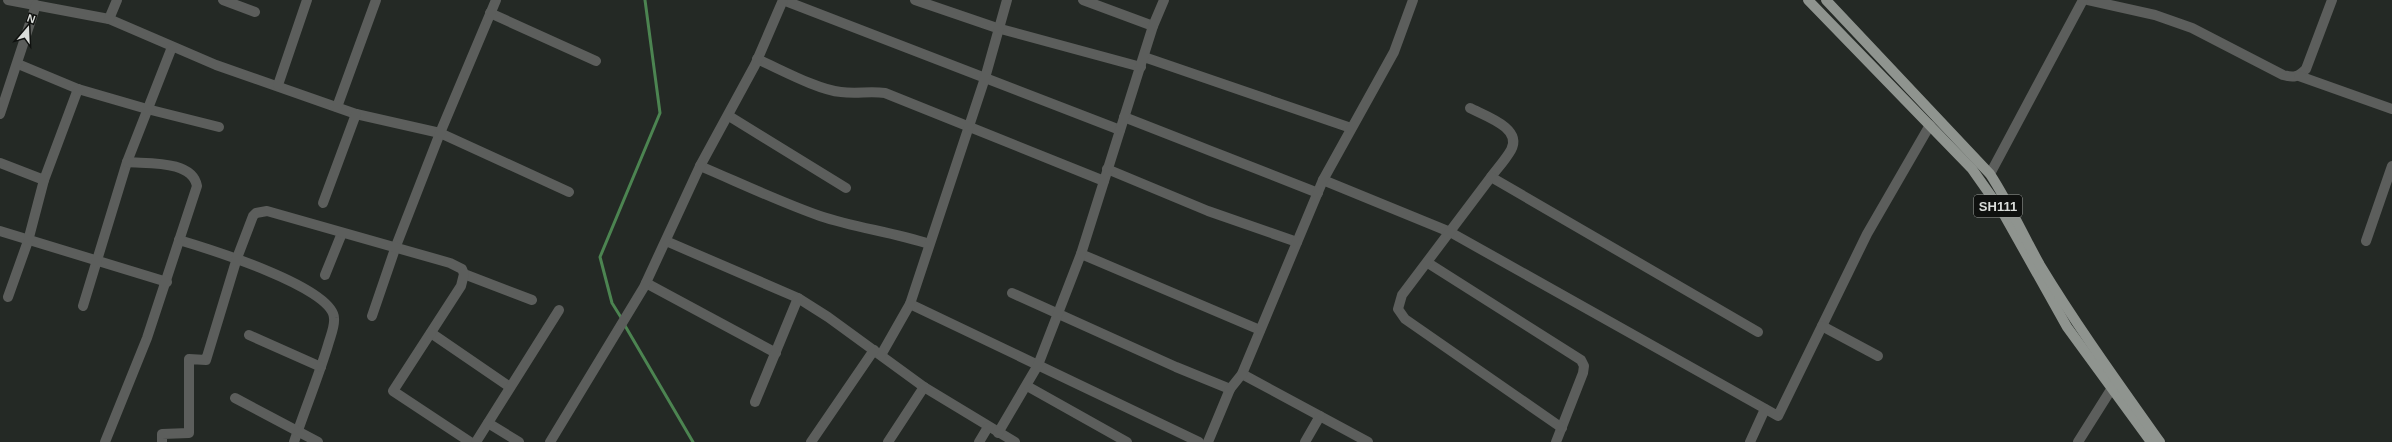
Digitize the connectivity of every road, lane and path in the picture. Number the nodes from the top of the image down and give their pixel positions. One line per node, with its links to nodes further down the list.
1 (8, 0): 18 (street)
2 (118, 0): 21 (street)
3 (223, 0): 19 (street)
4 (307, 0): 31 (street)
5 (496, 0): 20 (street)
6 (783, 0): 25 (street); 30 (street)
7 (915, 0): 23 (street)
8 (1007, 0): 23 (street)
9 (1083, 0): 22 (street)
10 (1164, 0): 22 (street)
11 (1413, 0): 44 (street)
12 (1808, 0): 42 (main road, SH111)
13 (1826, 0): 52 (main road, SH111)
14 (2083, 0): 52 (street)
15 (2088, 0): 29 (street)
16 (2332, 0): 29 (street)
17 (373, 1): 33 (street)
18 (36, 5): 21 (street); 28 (street)
19 (254, 12)
20 (490, 14): 26 (street); 46 (street)
21 (108, 19): 24 (street)
22 (1153, 26): 27 (street)
23 (997, 28): 27 (street); 30 (street)
24 (172, 47): 31 (street); 35 (street)
25 (757, 59): 39 (street); 41 (street)
26 (596, 61)
27 (1142, 62): 40 (street); 44 (street)
28 (18, 64): 32 (street); 37 (street)
29 (2299, 76): 36 (street)
30 (984, 78): 41 (street); 45 (street)
31 (278, 86): 33 (street)
32 (78, 89): 35 (street); 54 (street)
33 (337, 107): 38 (street)
34 (1470, 108): 53 (street)
35 (147, 109): 43 (street); 47 (street)
36 (2392, 109)
37 (0, 114)
38 (356, 114): 46 (street); 60 (street)
39 (729, 116): 49 (street); 57 (street)
40 (1124, 116): 45 (street); 59 (street)
41 (969, 125): 56 (street); 69 (street)
42 (1930, 125): 88 (street); 102 (main road, SH111)
43 (219, 127)
44 (1351, 128): 55 (street)
45 (1120, 130): 51 (street)
46 (440, 134): 58 (street); 70 (street)
47 (127, 162): 64 (street); 73 (street)
48 (0, 164): 54 (street)
49 (700, 166): 65 (street); 69 (street)
50 (2392, 166): 67 (street)
51 (1107, 169): 56 (street); 68 (street)
52 (1990, 174): 134 (main road, SH111)
53 (1491, 177): 62 (street); 90 (street)
54 (44, 180): 66 (street)
55 (1323, 180): 59 (street); 62 (street)
56 (1104, 181): 71 (street)
57 (846, 188)
58 (569, 192)
59 (1318, 193): 68 (street)
60 (323, 203)
61 (0, 231): 66 (street)
62 (1450, 232): 74 (street); 106 (street)
63 (342, 233): 70 (street); 72 (street); 76 (street)
64 (179, 240): 72 (street); 77 (street)
65 (666, 240): 78 (street); 81 (street)
66 (28, 241): 73 (street); 80 (street)
67 (2366, 241)
68 (1297, 242): 89 (street)
69 (929, 244): 83 (street)
70 (396, 246): 75 (street); 87 (street)
71 (1081, 254): 86 (street); 89 (street)
72 (237, 258): 97 (street); 114 (street)
73 (97, 260): 77 (street); 84 (street)
74 (1428, 263): 110 (street); 110 (street)
75 (464, 274): 82 (street); 91 (street)
76 (325, 275)
77 (167, 282): 113 (street)
78 (645, 285): 94 (street); 120 (street)
79 (1012, 293): 86 (street)
80 (8, 297)
81 (798, 298): 93 (street); 94 (street)
82 (532, 300)
83 (910, 304): 93 (street); 96 (street)
84 (83, 306)
85 (559, 310): 100 (street)
86 (1056, 314): 96 (street); 103 (street)
87 (372, 316)
88 (1822, 326): 95 (street); 106 (street)
89 (1260, 330): 98 (street)
90 (1758, 332)
91 (431, 333): 100 (street); 117 (street)
92 (249, 335): 97 (street)
93 (877, 352): 101 (street); 121 (street)
94 (776, 353): 105 (street)
95 (1878, 356)
96 (1038, 365): 99 (street); 126 (street)
97 (321, 367): 111 (street)
98 (1242, 374): 103 (street); 107 (street)
99 (1027, 386): 112 (street); 125 (street)
100 (510, 387): 108 (street)
101 (924, 387): 109 (street); 122 (street)
102 (2112, 388): 132 (street); 133 (main road, SH111)
103 (1230, 389): 127 (street)
104 (235, 398): 111 (street)
105 (755, 402)
106 (1765, 409): 131 (street)
107 (1320, 416): 128 (street); 129 (street)
108 (488, 423): 118 (street); 119 (street)
109 (988, 427): 112 (street); 123 (street)
110 (1562, 428): 130 (street)
111 (298, 431): 115 (street); 116 (street)
112 (998, 433): 124 (street)
113 (105, 442)
114 (162, 442)
115 (294, 442)
116 (318, 442)
117 (470, 442)
118 (476, 442)
119 (519, 442)
120 (550, 442)
121 (811, 442)
122 (888, 442)
123 (979, 442)
124 (1015, 442)
125 (1127, 442)
126 (1199, 442)
127 (1208, 442)
128 (1304, 442)
129 (1368, 442)
130 (1556, 442)
131 (1750, 442)
132 (2078, 442)
133 (2151, 442)
134 (2160, 442)

